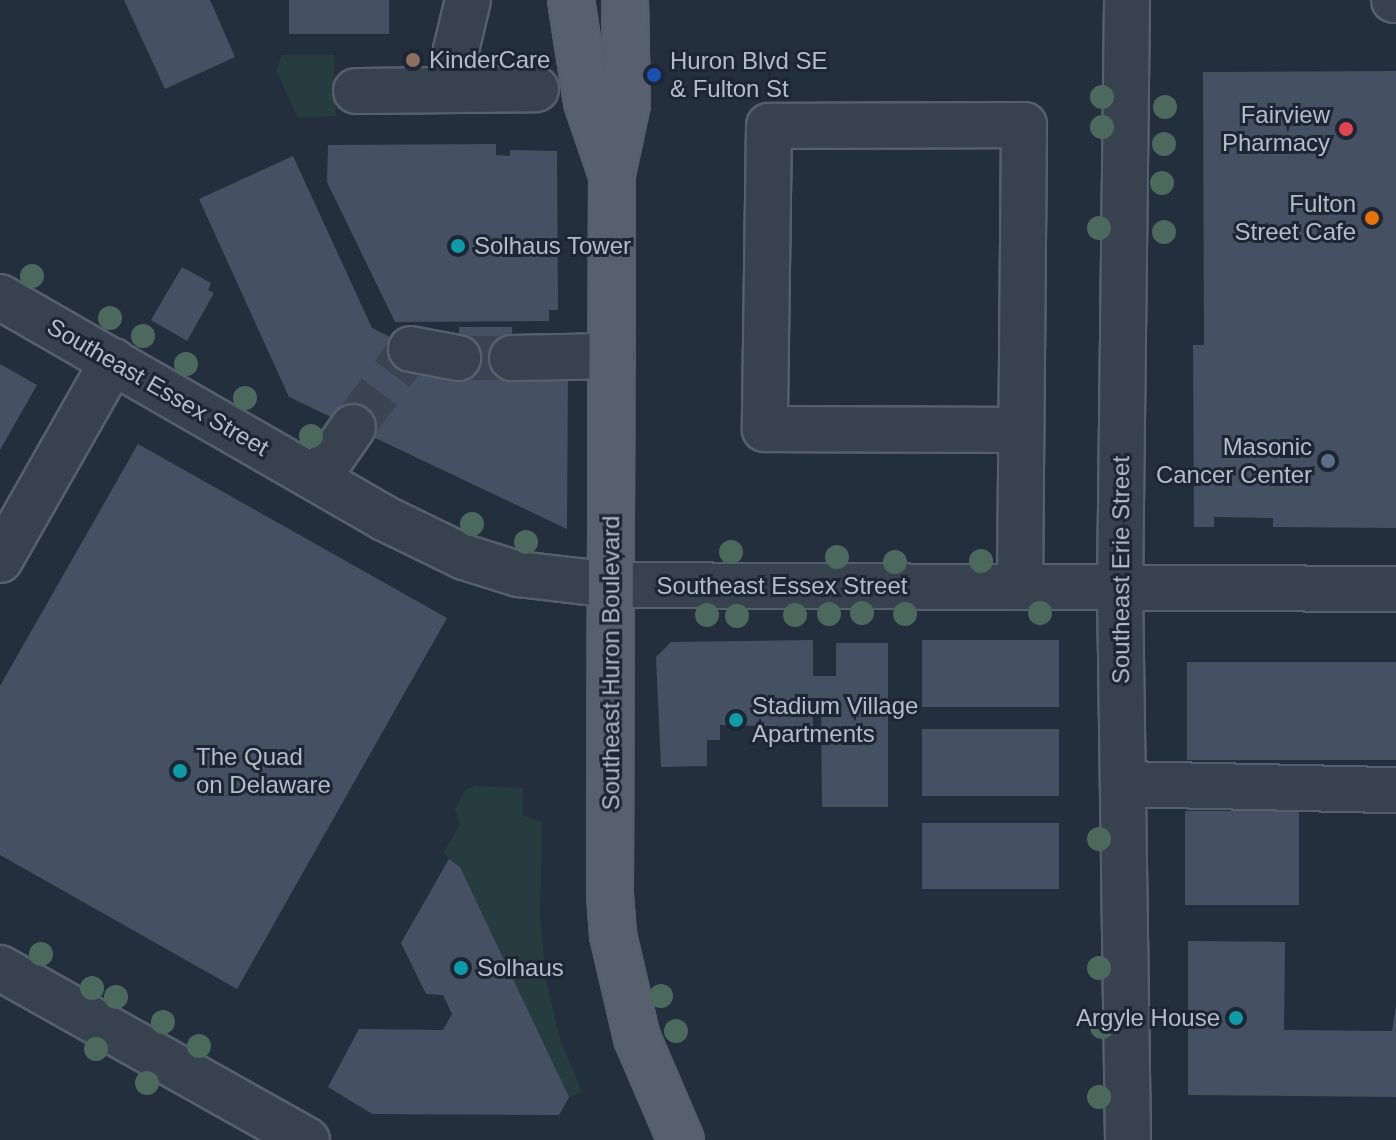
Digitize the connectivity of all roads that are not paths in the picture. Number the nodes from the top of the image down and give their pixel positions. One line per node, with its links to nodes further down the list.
1 (468, 0): 6 (street)
2 (571, 0): 8 (main road, Southeast Huron Boulevard)
3 (625, 0): 8 (main road, Southeast Huron Boulevard)
4 (1127, 0): 21 (street, Southeast Erie Street)
5 (536, 89): 6 (street)
6 (455, 90): 7 (street)
7 (356, 91)
8 (612, 174): 11 (main road, Southeast Huron Boulevard)
9 (0, 297): 14 (street, Southeast Essex Street)
10 (411, 349): 12 (street)
11 (612, 356): 13 (street); 19 (main road, Southeast Huron Boulevard)
12 (458, 358)
13 (512, 358)
14 (113, 361): 17 (street, Southeast Essex Street); 18 (street)
15 (353, 427): 17 (street)
16 (1021, 430): 16 (street); 20 (street)
17 (317, 479): 19 (street, Southeast Essex Street)
18 (0, 560)
19 (611, 585): 20 (street, Southeast Essex Street); 26 (main road, Southeast Huron Boulevard)
20 (1020, 587): 21 (street, Southeast Essex Street)
21 (1120, 588): 22 (street, Southeast Essex Street); 23 (street, Southeast Erie Street)
22 (1396, 589)
23 (1123, 784): 24 (street); 28 (street, Southeast Erie Street)
24 (1396, 790)
25 (0, 968): 27 (street)
26 (678, 1139)
27 (307, 1140)
28 (1128, 1140)

